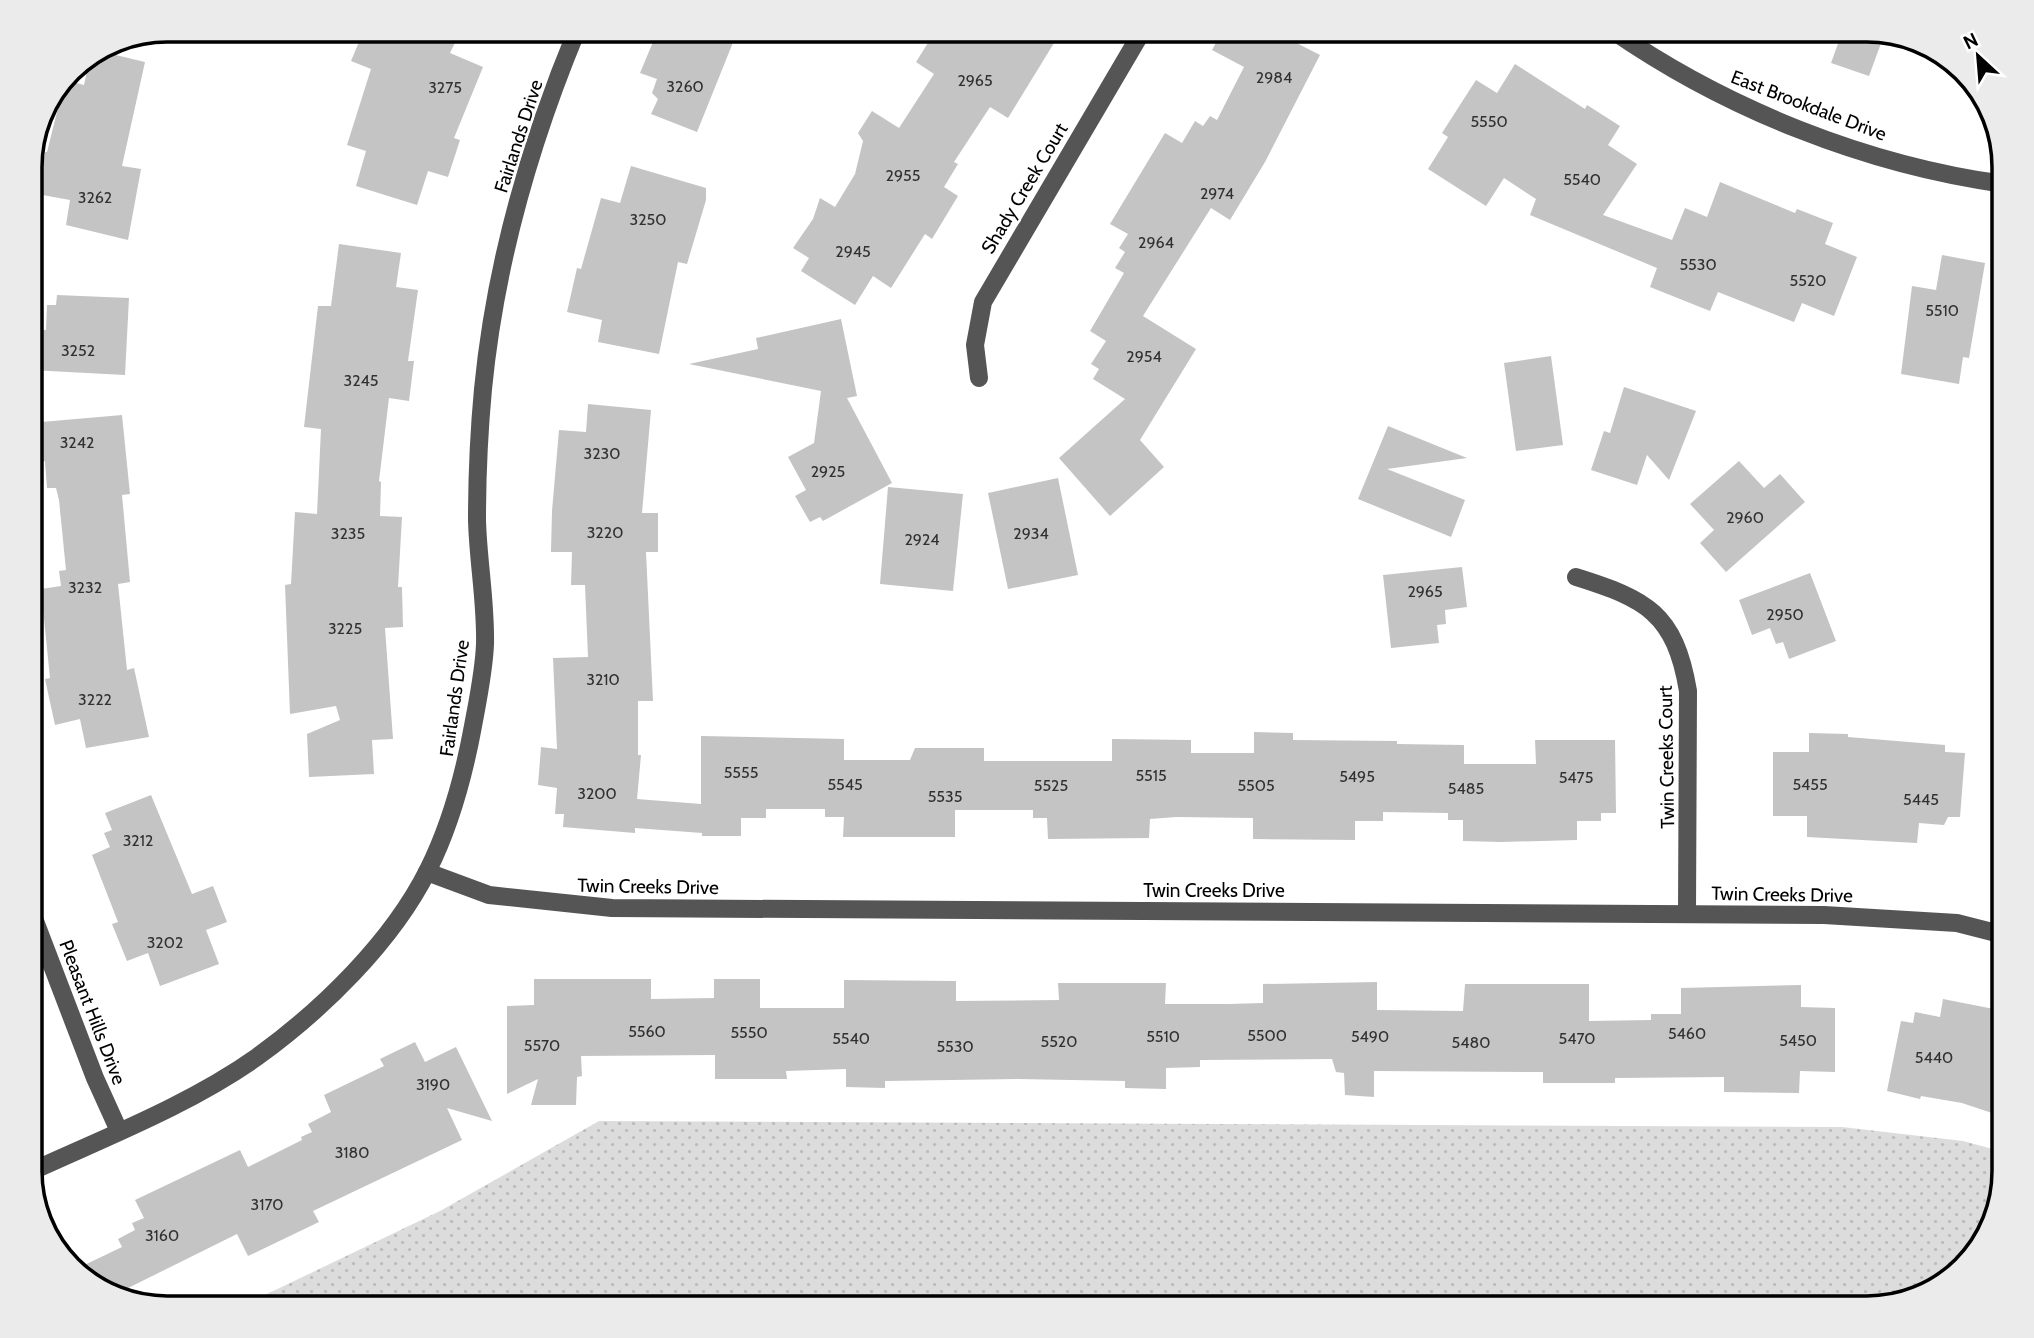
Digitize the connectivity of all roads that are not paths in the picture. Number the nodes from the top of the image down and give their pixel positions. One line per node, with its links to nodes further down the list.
1 (572, 42): 7 (street, Fairlands Drive)
2 (1136, 42): 5 (street, Shady Creek Court)
3 (1632, 42): 4 (street, East Brookdale Drive)
4 (1992, 182)
5 (979, 378)
6 (1576, 577): 8 (street, Twin Creeks Court)
7 (428, 872): 8 (street, Twin Creeks Drive); 11 (street, Fairlands Drive)
8 (1687, 913): 9 (street, Twin Creeks Drive)
9 (1992, 932)
10 (42, 939): 11 (street, Pleasant Hills Drive)
11 (119, 1131): 12 (street, Fairlands Drive)
12 (42, 1166)

